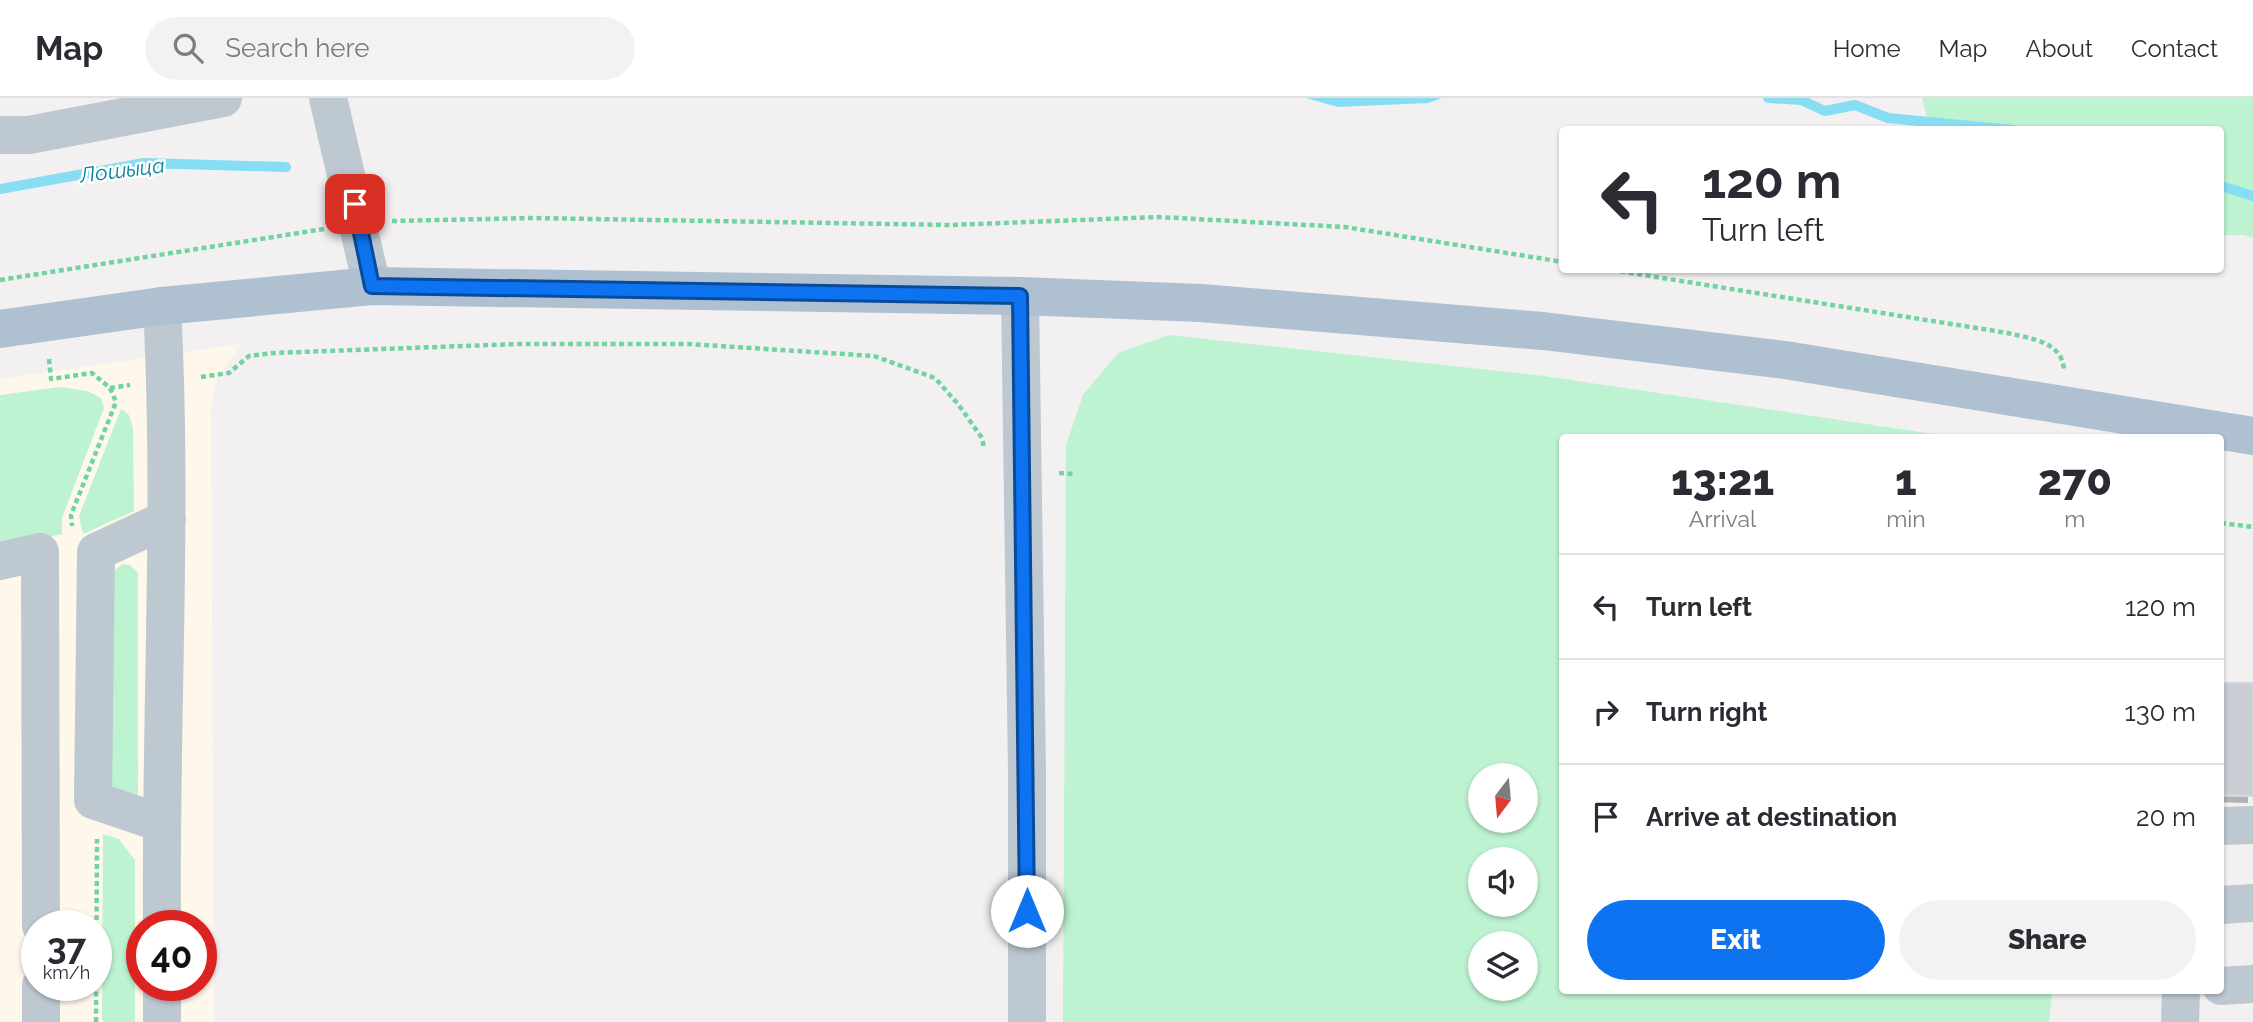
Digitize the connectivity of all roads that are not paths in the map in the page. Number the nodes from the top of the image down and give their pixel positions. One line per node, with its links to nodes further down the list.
1 (223, 98): 3 (street)
2 (328, 98): 4 (street)
3 (0, 135)
4 (372, 286): 5 (main road); 6 (main road)
5 (1020, 296): 8 (main road); 28 (street)
6 (162, 306): 7 (main road); 12 (street)
7 (0, 328)
8 (2151, 430): 9 (main road)
9 (2219, 434)
10 (2224, 434): 11 (main road)
11 (2253, 436)
12 (167, 519): 14 (street); 14 (street)
13 (0, 561): 19 (street)
14 (161, 823): 20 (street)
15 (2253, 825): 16 (street)
16 (2224, 826)
17 (2253, 903): 18 (street)
18 (2224, 905)
19 (41, 910)
20 (162, 910)
21 (2253, 984): 22 (street)
22 (2224, 986)
23 (2181, 994): 29 (street)
24 (41, 1001): 26 (street)
25 (162, 1001): 27 (street)
26 (41, 1022)
27 (162, 1022)
28 (1027, 1022)
29 (2180, 1022)

